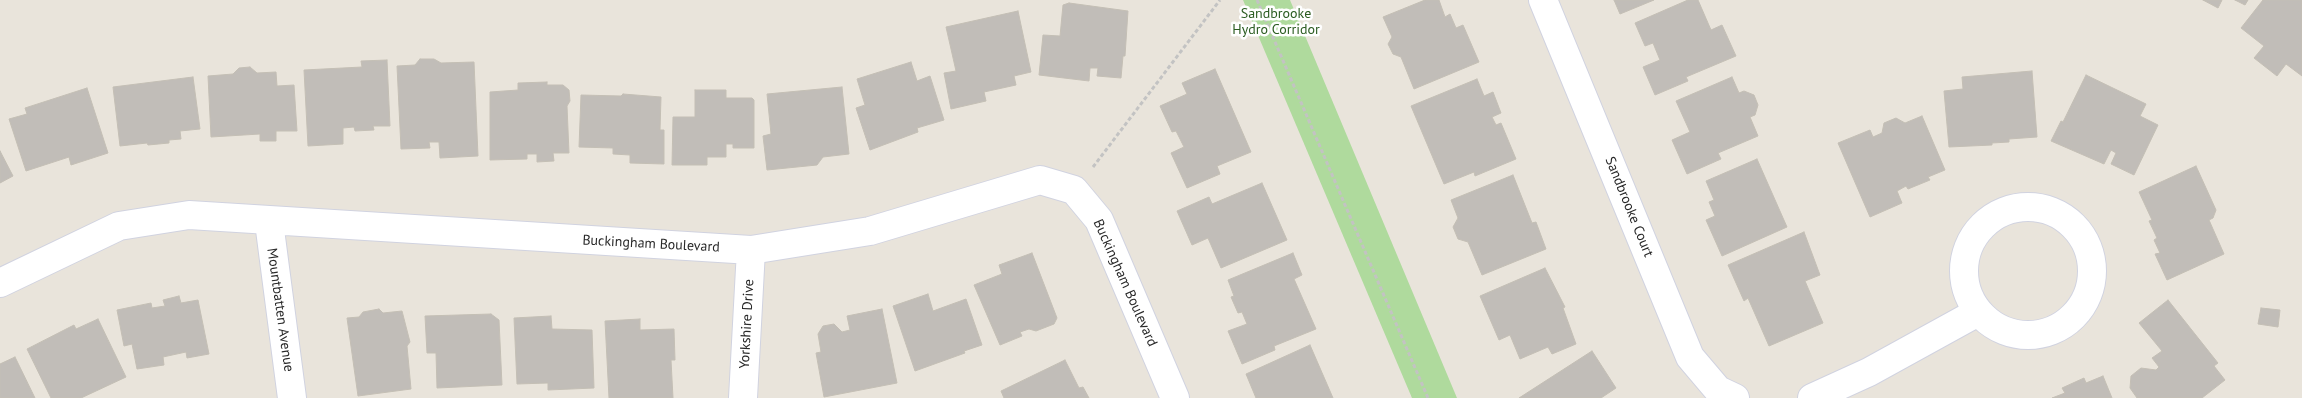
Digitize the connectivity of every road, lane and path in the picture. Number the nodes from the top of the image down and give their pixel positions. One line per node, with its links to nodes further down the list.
1 (1220, 0): 4 (path)
2 (1257, 0): 12 (path)
3 (1543, 0): 13 (street, Sandbrooke Court)
4 (1074, 190): 6 (street, Buckingham Boulevard); 11 (street, Buckingham Boulevard)
5 (269, 222): 6 (street, Buckingham Boulevard); 7 (street, Buckingham Boulevard); 9 (street, Mountbatten Avenue)
6 (751, 250): 10 (street, Yorkshire Drive)
7 (0, 283)
8 (1978, 312): 8 (street); 14 (street)
9 (292, 398)
10 (743, 398)
11 (1175, 398)
12 (1428, 398)
13 (1735, 398)
14 (1812, 398)

